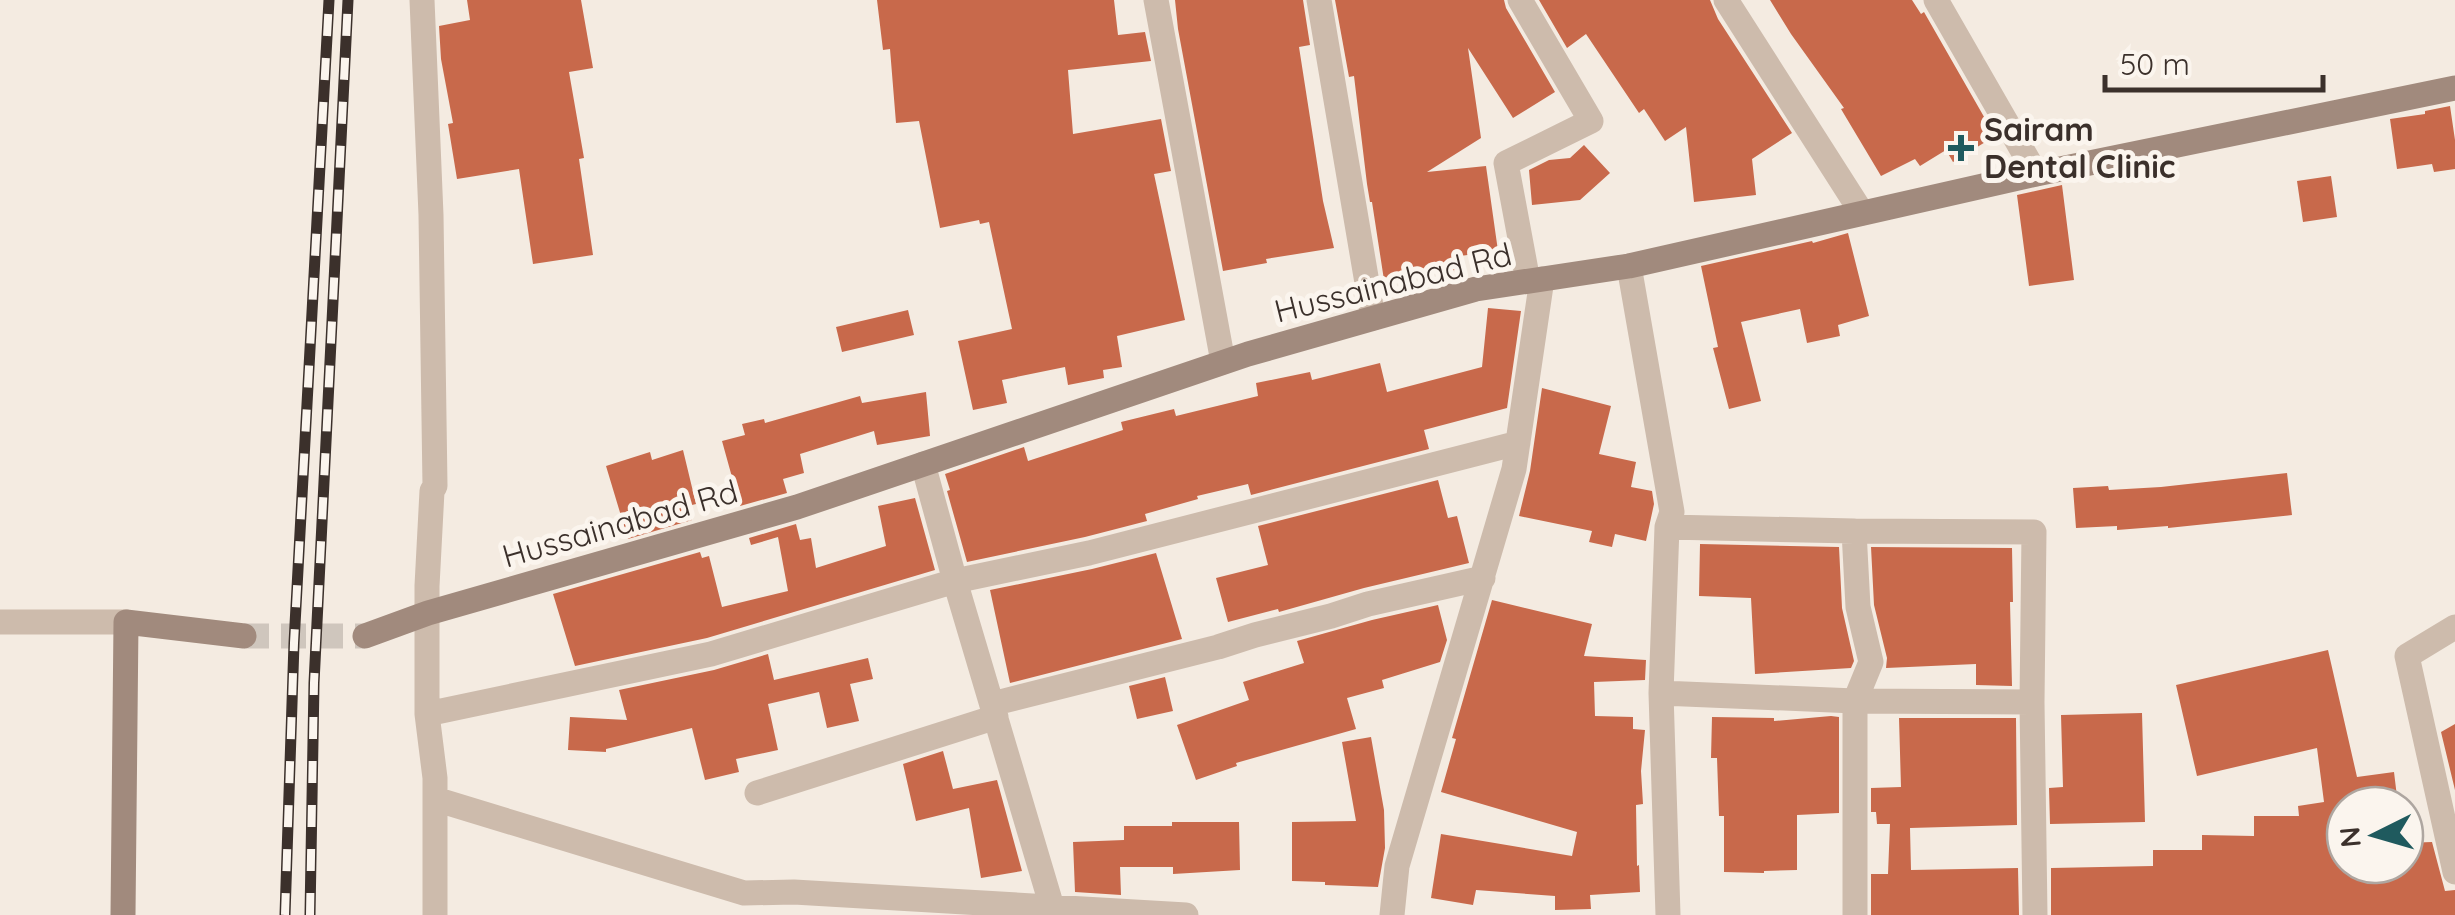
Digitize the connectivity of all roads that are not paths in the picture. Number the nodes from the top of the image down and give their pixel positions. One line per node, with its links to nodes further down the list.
1 (422, 0): 20 (street)
2 (1156, 0): 13 (street)
3 (1319, 0): 12 (street)
4 (1520, 0): 11 (street)
5 (1726, 0): 9 (street)
6 (1936, 0): 8 (street)
7 (2455, 88): 8 (street, Hussainabad Rd)
8 (2036, 174): 9 (street, Hussainabad Rd)
9 (1862, 213): 10 (street, Hussainabad Rd)
10 (1629, 266): 11 (street, Hussainabad Rd); 16 (street)
11 (1535, 280): 12 (street, Hussainabad Rd); 14 (street)
12 (1373, 318): 13 (street, Hussainabad Rd)
13 (1223, 362): 15 (street, Hussainabad Rd)
14 (1518, 443): 18 (street); 19 (street)
15 (923, 464): 19 (street); 20 (street, Hussainabad Rd)
16 (1667, 526): 17 (street); 26 (street)
17 (1854, 531): 27 (street); 28 (street)
18 (1482, 578): 29 (street); 38 (street)
19 (955, 581): 29 (street); 30 (street)
20 (428, 613): 25 (street, Hussainabad Rd); 30 (street)
21 (0, 622): 22 (street)
22 (126, 622): 24 (street); 35 (street)
23 (2455, 628): 33 (street)
24 (244, 636)
25 (365, 636)
26 (1661, 692): 27 (street); 39 (street)
27 (1855, 701): 28 (street); 40 (street)
28 (2032, 702): 41 (street)
29 (994, 710): 31 (street); 34 (street)
30 (427, 714): 32 (street)
31 (757, 794)
32 (435, 799): 34 (street); 36 (street)
33 (2455, 872)
34 (1052, 906): 37 (street)
35 (123, 915)
36 (435, 915)
37 (1186, 915)
38 (1392, 915)
39 (1668, 915)
40 (1855, 915)
41 (2035, 915)

